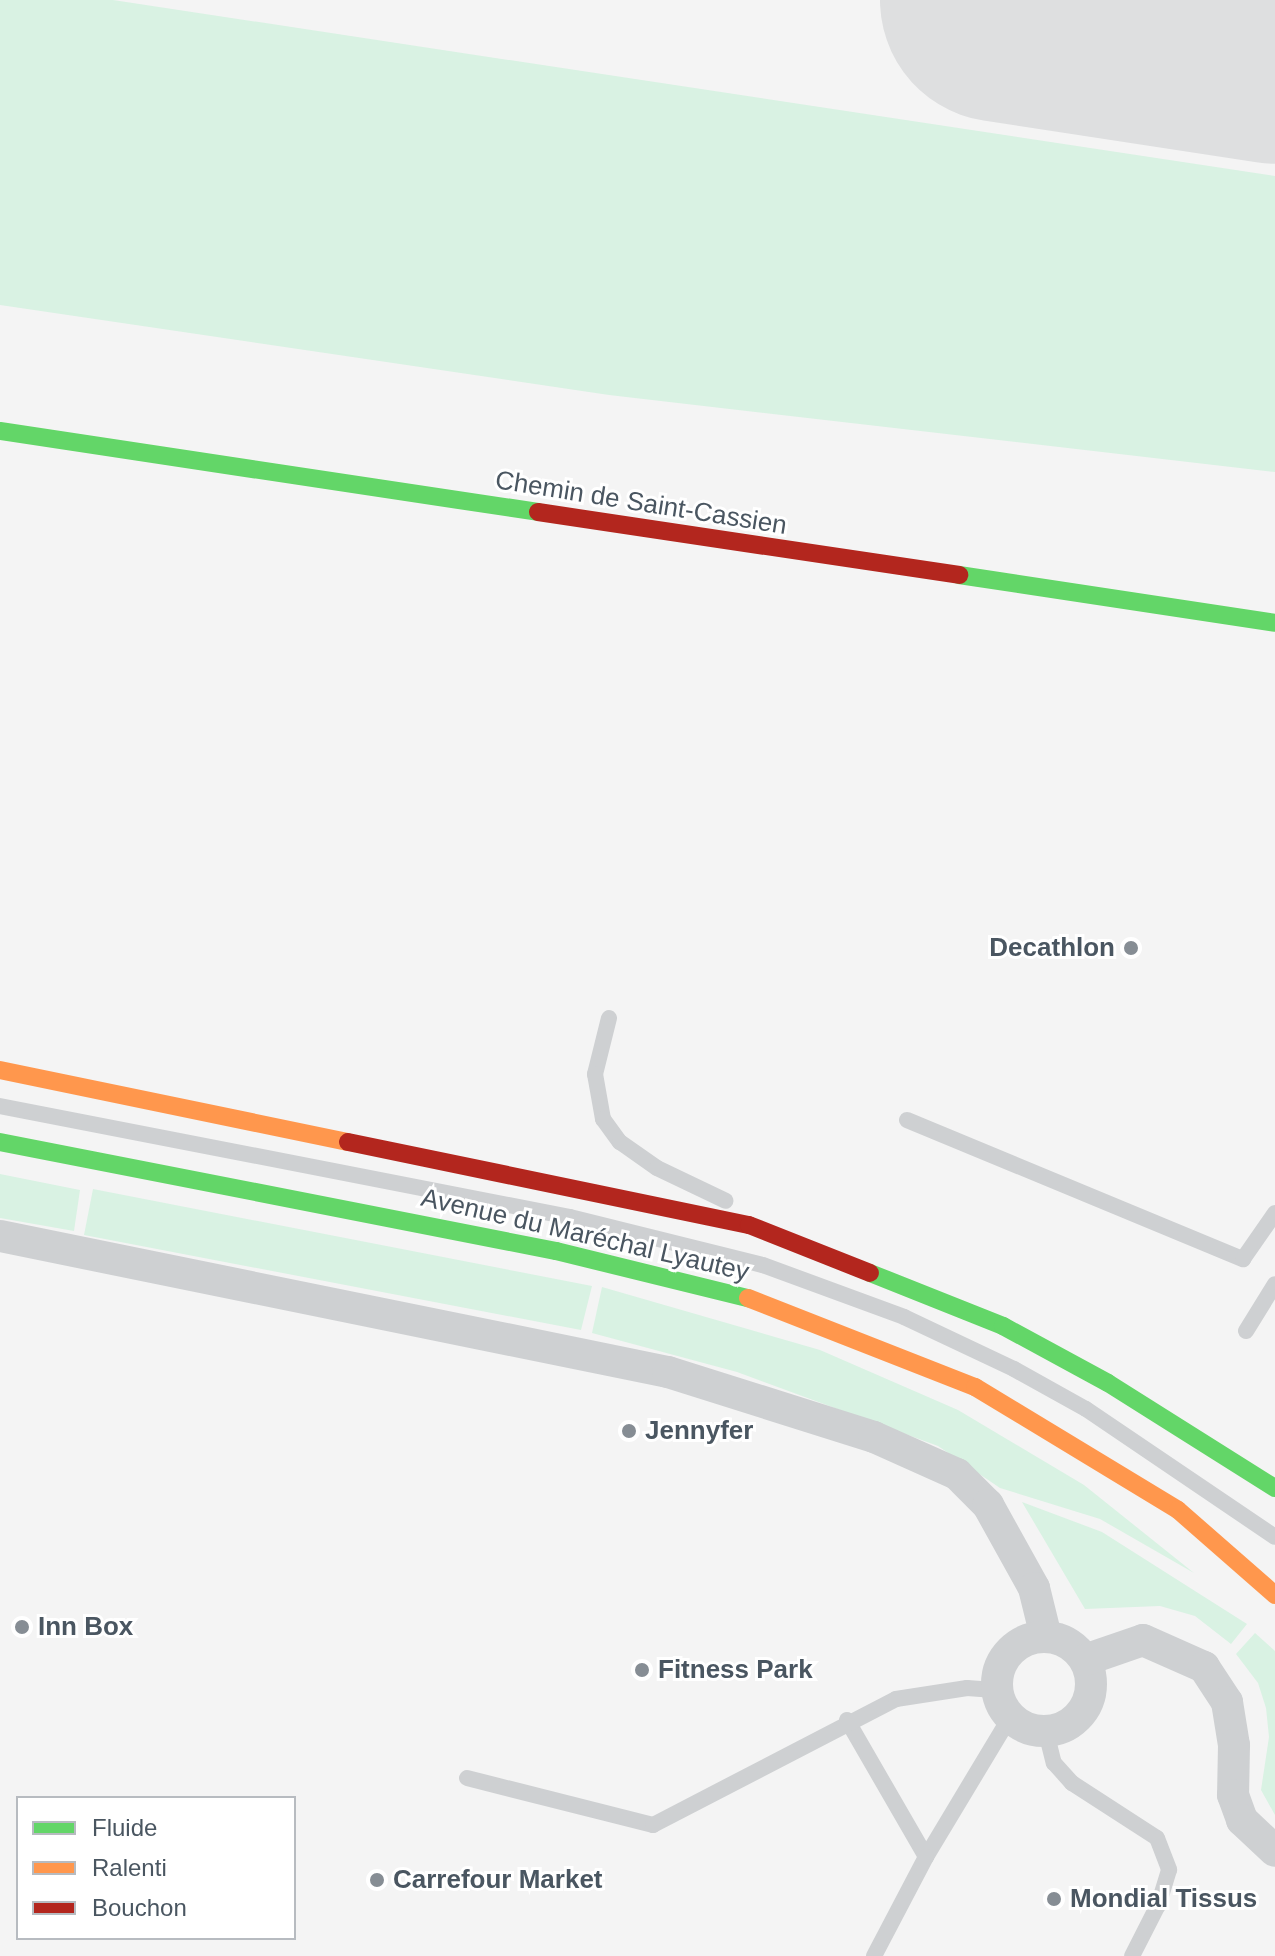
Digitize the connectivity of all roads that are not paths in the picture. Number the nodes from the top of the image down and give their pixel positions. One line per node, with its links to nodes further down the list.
1 (0, 431): 2 (main road, Chemin de Saint-Cassien)
2 (1275, 623)
3 (609, 1018): 9 (lane)
4 (0, 1070): 13 (main road, Avenue du Maréchal Lyautey)
5 (0, 1106): 16 (lane)
6 (907, 1120): 8 (lane)
7 (0, 1142): 17 (main road, Avenue du Maréchal Lyautey)
8 (1275, 1213)
9 (826, 1235)
10 (0, 1236): 18 (street)
11 (918, 1273): 13 (lane)
12 (1275, 1284): 14 (lane)
13 (1003, 1326): 15 (main road, Avenue du Maréchal Lyautey)
14 (1246, 1331)
15 (1275, 1488)
16 (1275, 1537)
17 (1275, 1595)
18 (1046, 1637): 19 (street); 20 (street)
19 (1085, 1660): 22 (street); 24 (street)
20 (1004, 1703): 21 (lane); 22 (street); 25 (lane)
21 (847, 1720): 23 (lane); 25 (lane)
22 (1046, 1732): 27 (lane)
23 (467, 1778)
24 (1275, 1851)
25 (926, 1857): 26 (lane)
26 (874, 1956)
27 (1132, 1956)

